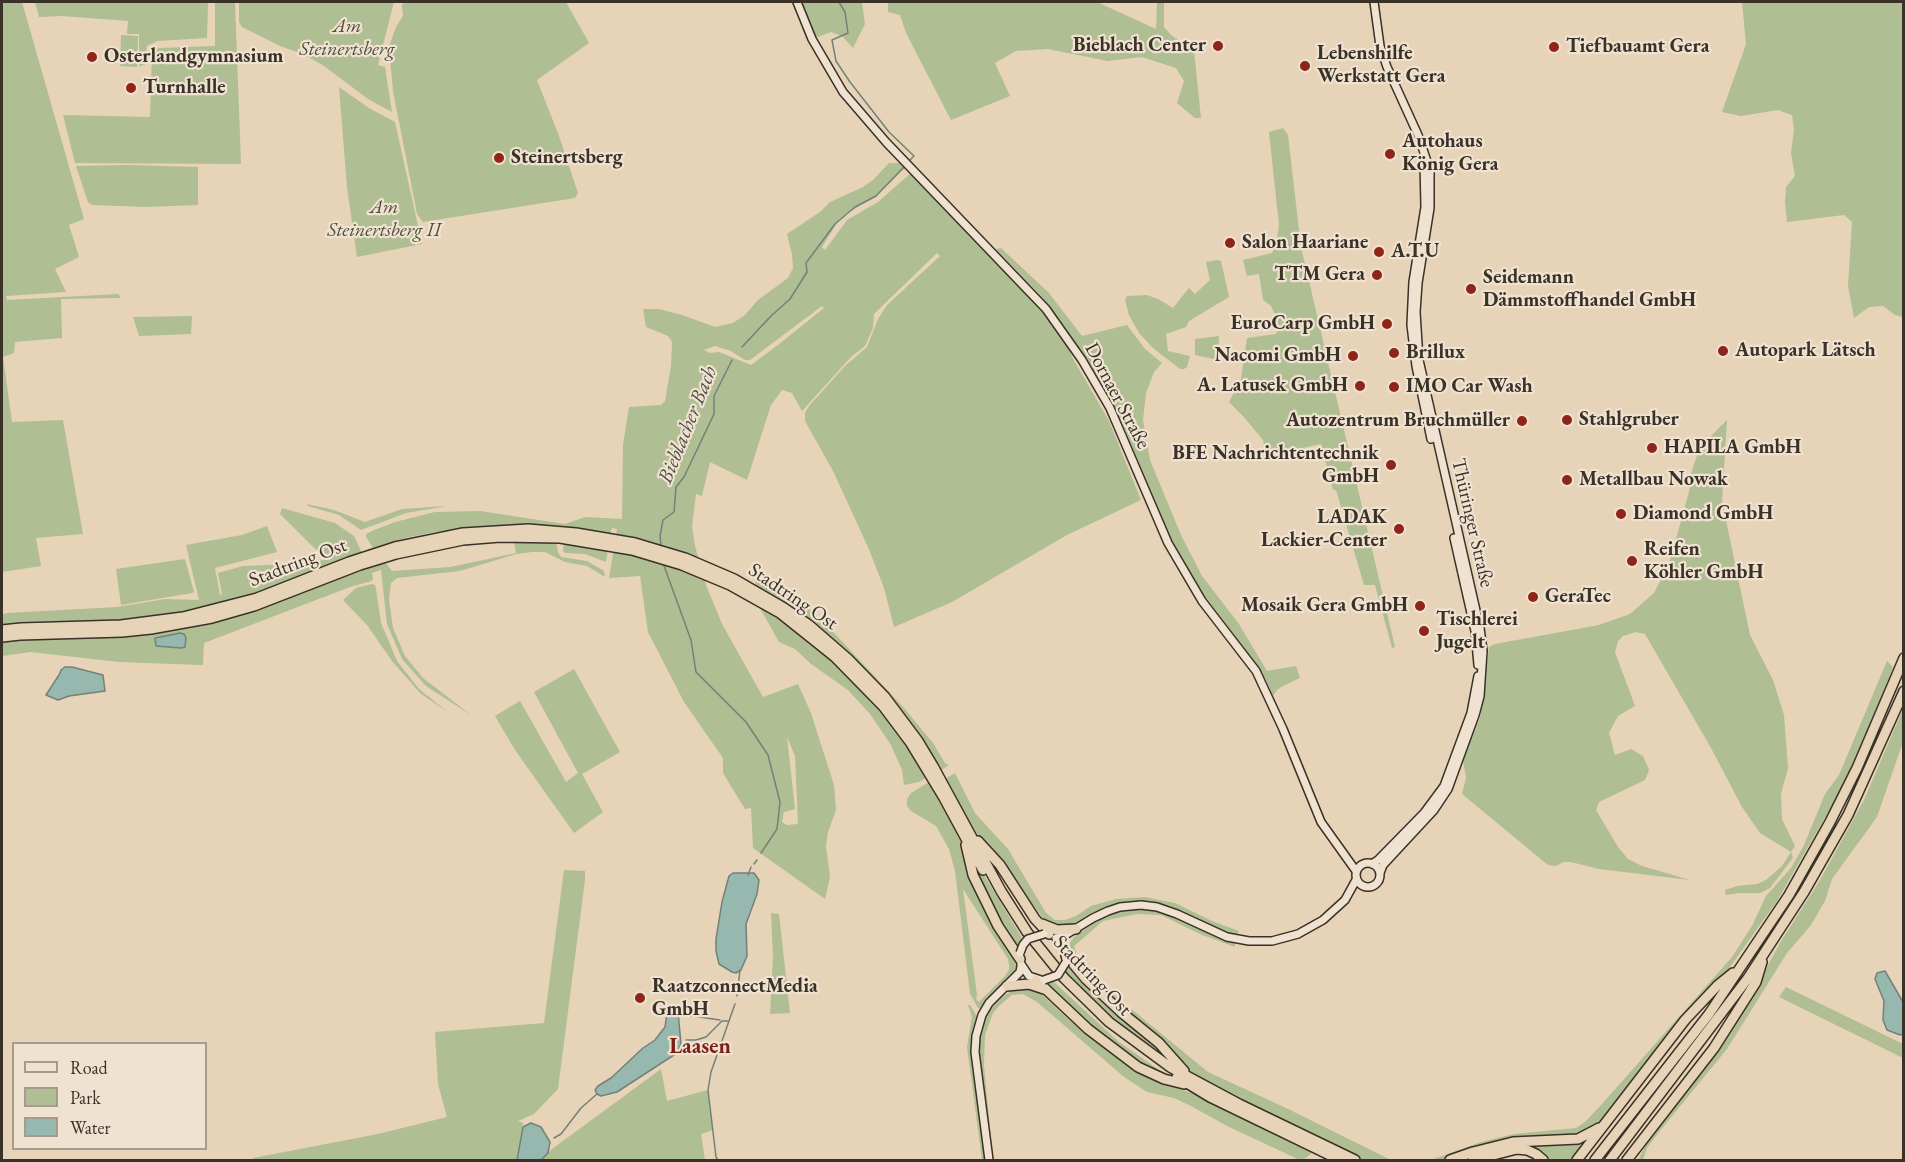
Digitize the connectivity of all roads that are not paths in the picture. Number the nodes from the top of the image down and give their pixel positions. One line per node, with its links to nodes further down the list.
1 (797, 2): 10 (main road, Dornaer Straße)
2 (1374, 2): 3 (main road, Thüringer Straße)
3 (1424, 232): 11 (main road, Thüringer Straße); 13 (main road, Thüringer Straße)
4 (591, 538): 5 (highway, Stadtring Ost); 6 (highway, Stadtring Ost); 9 (highway, Stadtring Ost)
5 (2, 630)
6 (2, 637)
7 (1904, 658): 23 (highway)
8 (1904, 692): 20 (highway)
9 (967, 835): 17 (highway); 22 (highway); 26 (highway, Stadtring Ost)
10 (1342, 850): 11 (main road, Dornaer Straße); 12 (main road, Dornaer Straße)
11 (1368, 864): 12 (main road); 13 (main road)
12 (1356, 871): 14 (main road)
13 (1380, 873): 15 (main road)
14 (1356, 880): 15 (main road); 16 (main road)
15 (1364, 887): 16 (main road)
16 (1345, 900): 18 (main road)
17 (1035, 919): 18 (highway); 19 (highway)
18 (1076, 929): 19 (main road); 21 (main road)
19 (1050, 936): 21 (main road); 22 (main road, bridge)
20 (1767, 949): 28 (highway); 37 (highway)
21 (1065, 954): 24 (main road, bridge); 26 (highway)
22 (1020, 959): 24 (main road); 25 (main road)
23 (1742, 966): 27 (highway); 36 (highway)
24 (1039, 981): 25 (highway); 25 (main road); 26 (highway)
25 (1007, 986): 29 (main road)
26 (1191, 1082): 30 (highway, Stadtring Ost); 31 (highway, Stadtring Ost)
27 (1606, 1123): 32 (highway); 35 (highway)
28 (1642, 1141): 38 (highway); 39 (highway)
29 (989, 1161)
30 (1340, 1161)
31 (1355, 1161)
32 (1450, 1161)
33 (1473, 1161): 34 (highway)
34 (1543, 1161)
35 (1577, 1161)
36 (1595, 1161)
37 (1610, 1161)
38 (1627, 1161)
39 (1635, 1161)

